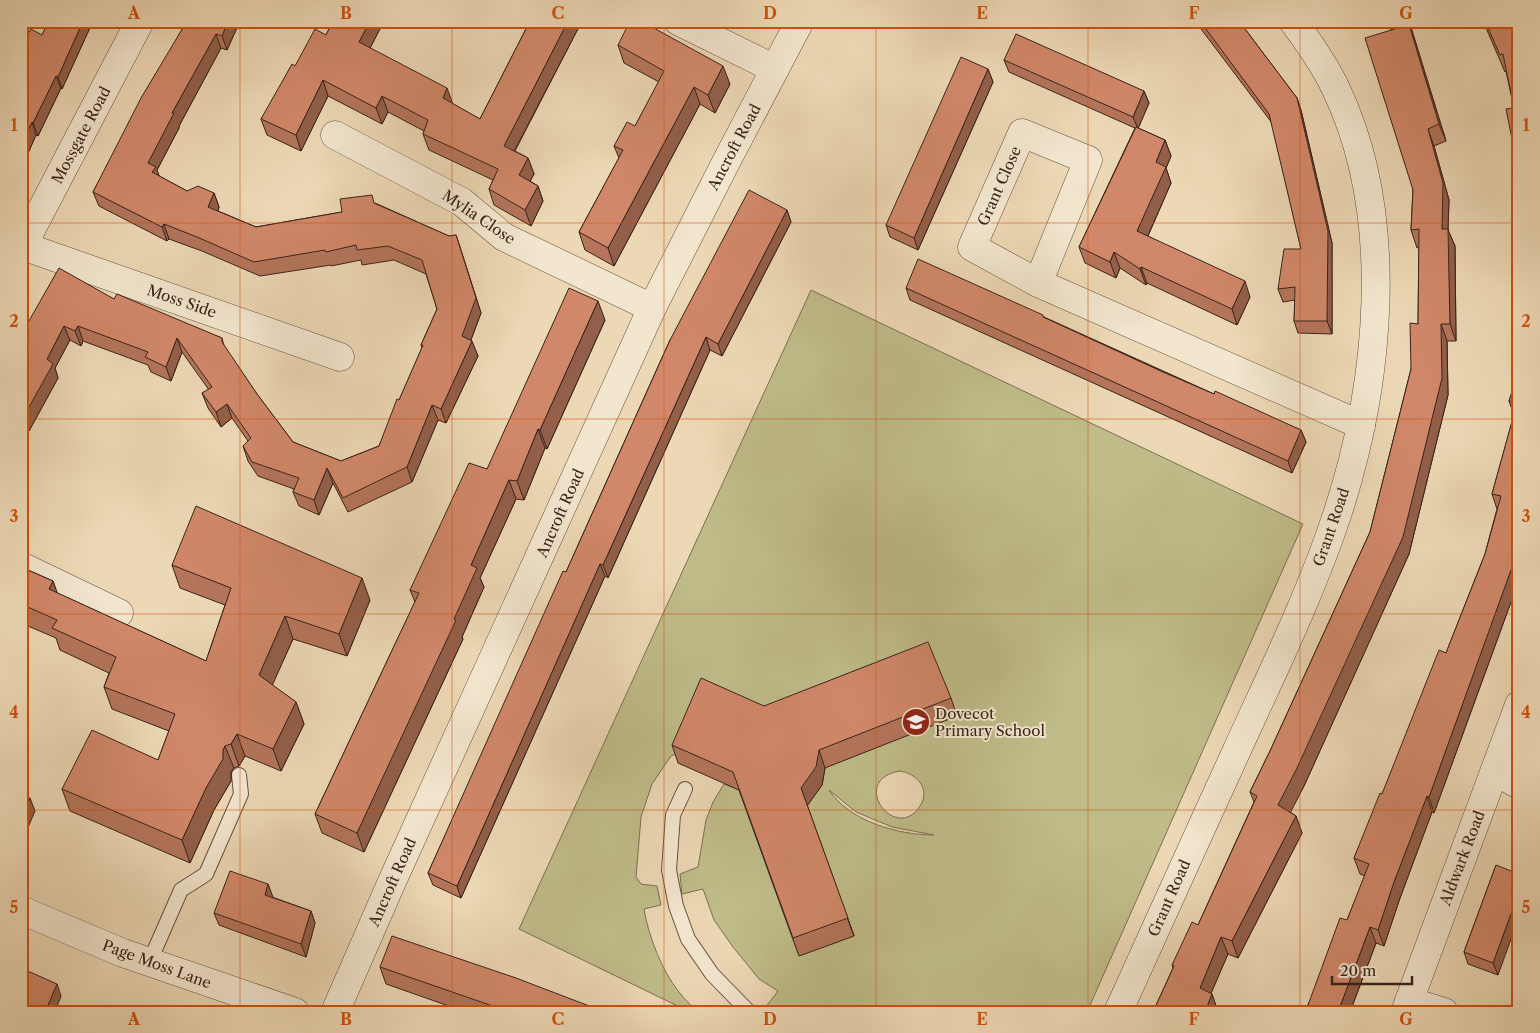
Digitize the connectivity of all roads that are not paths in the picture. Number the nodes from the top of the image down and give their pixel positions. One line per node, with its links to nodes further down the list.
1 (140, 21): 7 (street, Mossgate Road)
2 (678, 21): 5 (street)
3 (800, 21): 5 (street, Ancroft Road)
4 (1293, 21): 11 (street, Grant Road)
5 (775, 69): 9 (street, Ancroft Road)
6 (335, 135): 9 (street, Mylia Close)
7 (22, 247): 10 (street, Moss Side)
8 (1038, 283): 8 (street, Grant Close); 11 (street, Grant Close)
9 (652, 308): 23 (street, Ancroft Road)
10 (340, 357)
11 (1361, 424): 25 (street, Grant Road)
12 (21, 566): 13 (street)
13 (119, 614)
14 (1519, 705): 15 (street, Aldwark Road)
15 (1495, 771): 17 (street); 21 (street, Aldwark Road)
16 (239, 775): 20 (lane)
17 (1519, 785)
18 (684, 789): 24 (lane)
19 (21, 910): 20 (street, Page Moss Lane)
20 (149, 963): 22 (street, Page Moss Lane)
21 (1407, 1006): 26 (street)
22 (295, 1012)
23 (335, 1012)
24 (749, 1012)
25 (1118, 1012)
26 (1444, 1012)

